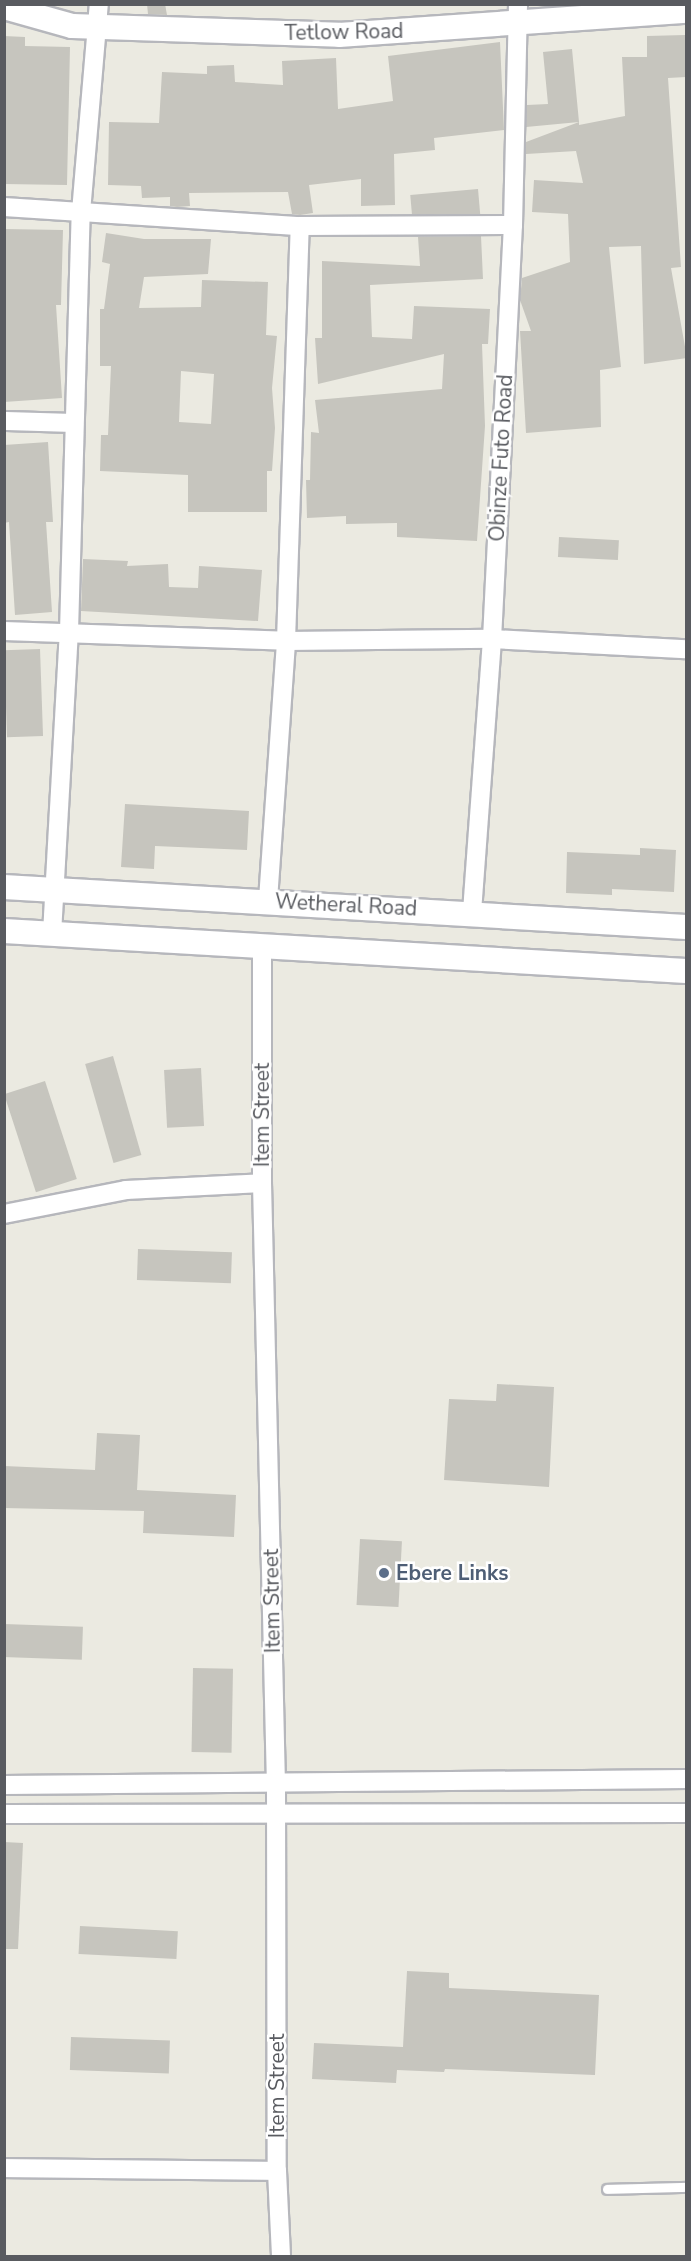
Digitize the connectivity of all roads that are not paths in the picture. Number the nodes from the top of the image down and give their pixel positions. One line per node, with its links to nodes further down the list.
1 (4, 7): 4 (main road, Tetlow Road)
2 (687, 11): 3 (main road, Tetlow Road)
3 (518, 14): 4 (main road, Tetlow Road); 7 (street, Obinze Futo Road)
4 (99, 16): 6 (street)
5 (4, 207): 6 (street)
6 (81, 212): 8 (street); 10 (street)
7 (513, 225): 8 (street); 13 (street, Obinze Futo Road)
8 (300, 226): 14 (street)
9 (4, 421): 10 (street)
10 (73, 423): 12 (street)
11 (4, 631): 12 (street)
12 (69, 632): 14 (street); 17 (street)
13 (492, 639): 14 (street); 15 (street); 19 (street, Obinze Futo Road)
14 (286, 641): 18 (street)
15 (687, 649)
16 (4, 887): 17 (main road, Wetheral Road)
17 (52, 890): 18 (main road, Wetheral Road); 22 (street)
18 (268, 900): 19 (main road, Wetheral Road)
19 (472, 912): 20 (main road, Wetheral Road)
20 (687, 927)
21 (4, 931): 22 (main road, Wetheral Road)
22 (52, 934): 23 (main road, Wetheral Road)
23 (262, 944): 24 (main road, Wetheral Road); 25 (street, Item Street)
24 (687, 971)
25 (262, 1183): 26 (street); 28 (street, Item Street)
26 (4, 1214)
27 (687, 1779): 28 (street)
28 (276, 1784): 29 (street); 32 (street, Item Street)
29 (4, 1785)
30 (687, 1813): 32 (street)
31 (4, 1814): 32 (street)
32 (276, 1814): 34 (street, Item Street)
33 (4, 2168): 34 (street)
34 (277, 2170): 37 (street, Item Street)
35 (687, 2187): 36 (lane)
36 (607, 2189)
37 (281, 2256)

